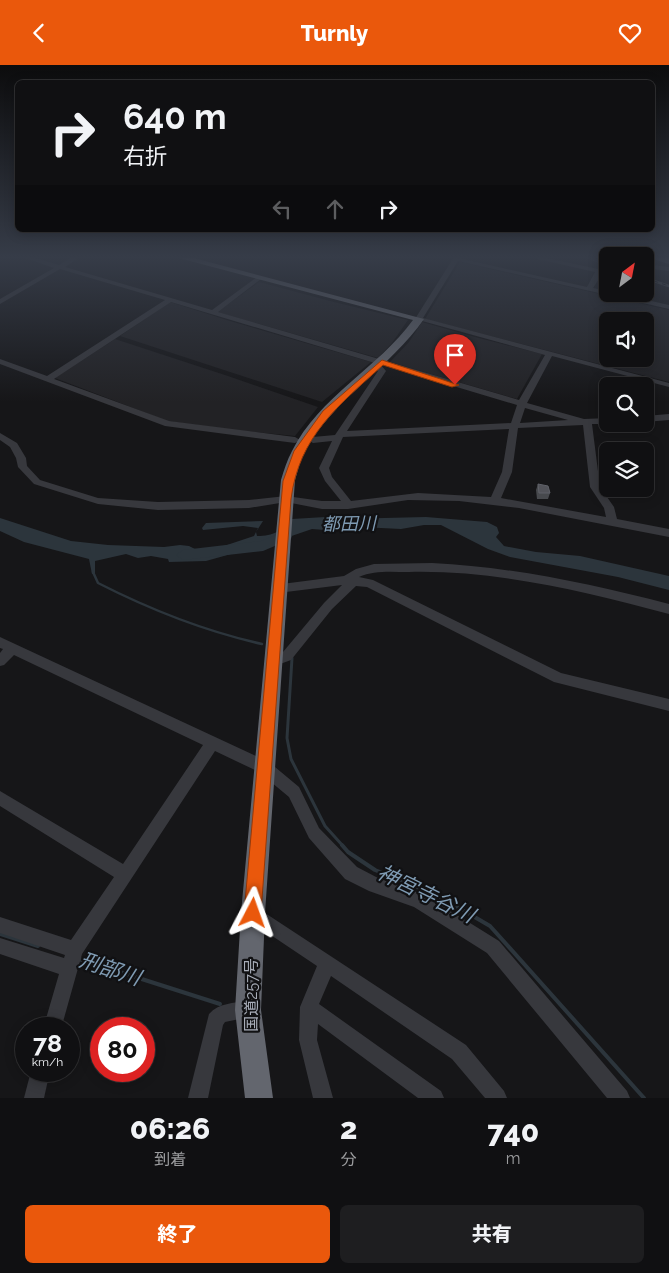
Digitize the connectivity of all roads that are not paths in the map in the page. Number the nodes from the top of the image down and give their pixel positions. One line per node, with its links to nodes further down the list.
1 (162, 305): 11 (street)
2 (187, 305): 6 (street)
3 (222, 305): 6 (street)
4 (365, 305): 7 (highway)
5 (428, 305): 7 (street)
6 (212, 313): 10 (street)
7 (419, 319): 8 (street); 10 (highway, 国道257号)
8 (550, 353): 12 (street); 13 (street)
9 (0, 361): 11 (street)
10 (380, 364): 13 (street); 20 (street); 23 (highway, 国道257号)
11 (48, 379): 21 (street)
12 (669, 385)
13 (521, 404): 17 (street); 18 (street)
14 (669, 417): 15 (street)
15 (654, 418)
16 (599, 421): 17 (street)
17 (585, 422): 18 (street); 26 (street)
18 (514, 425): 20 (street); 24 (street)
19 (0, 436): 23 (street)
20 (339, 436): 22 (street); 25 (street)
21 (295, 439)
22 (313, 440)
23 (286, 500): 25 (street); 29 (highway, 国道257号)
24 (494, 501): 25 (street); 26 (street)
25 (348, 505)
26 (612, 521): 27 (street)
27 (669, 533)
28 (351, 580): 29 (street); 30 (street); 34 (street); 35 (street)
29 (279, 581): 34 (highway, 国道257号)
30 (669, 609)
31 (0, 642): 32 (street)
32 (13, 648): 33 (street); 36 (street)
33 (0, 661)
34 (272, 661): 37 (highway, 国道257号)
35 (669, 705)
36 (213, 742): 37 (street); 39 (street)
37 (264, 767): 40 (highway, 国道257号); 55 (street)
38 (0, 798): 39 (street)
39 (124, 874): 43 (street)
40 (253, 913): 44 (street); 46 (highway, 国道257号)
41 (0, 925): 43 (street)
42 (0, 946): 43 (street)
43 (72, 958): 47 (street)
44 (328, 963): 45 (street); 54 (street)
45 (309, 1007): 52 (street); 53 (street)
46 (248, 1010): 50 (street); 51 (highway, 国道257号)
47 (55, 1017)
48 (38, 1082): 49 (street)
49 (34, 1098)
50 (198, 1098)
51 (259, 1098)
52 (323, 1098)
53 (434, 1098)
54 (497, 1098)
55 (620, 1098)

